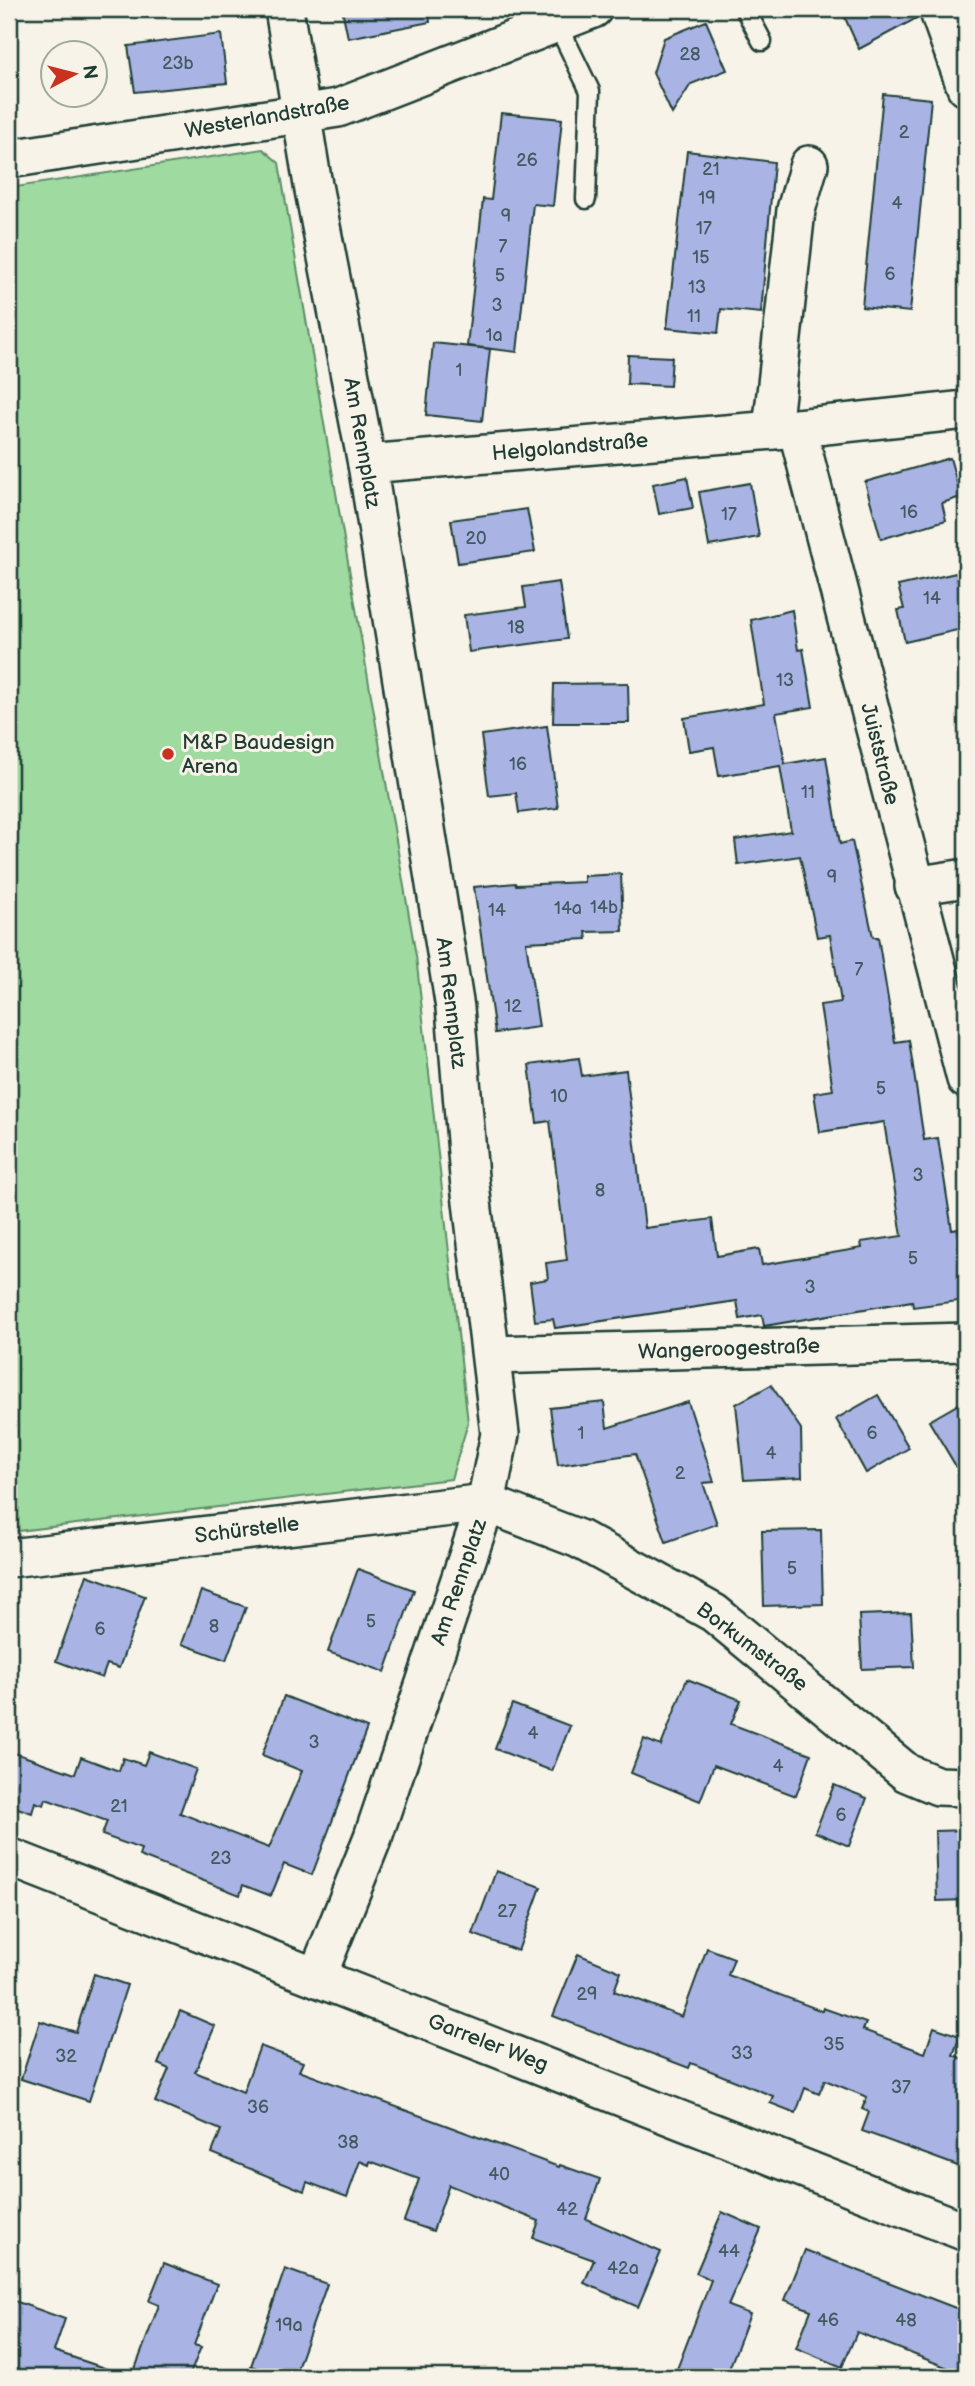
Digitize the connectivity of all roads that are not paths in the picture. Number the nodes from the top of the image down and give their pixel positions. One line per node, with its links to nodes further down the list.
1 (285, 9): 8 (street, Am Rennplatz)
2 (593, 9): 5 (street, Westerlandstraße)
3 (745, 9): 6 (lane)
4 (938, 9): 7 (street)
5 (557, 23): 8 (street, Westerlandstraße); 11 (lane)
6 (762, 41)
7 (966, 87)
8 (302, 114): 9 (street, Westerlandstraße); 14 (street, Am Rennplatz)
9 (9, 159)
10 (809, 165): 13 (street)
11 (586, 199)
12 (966, 410): 13 (street, Helgolandstraße)
13 (785, 429): 14 (street, Helgolandstraße); 16 (street, Juiststraße)
14 (367, 464): 19 (street, Am Rennplatz)
15 (966, 878): 16 (street)
16 (914, 886): 17 (street, Juiststraße)
17 (966, 1079)
18 (966, 1342): 19 (street, Wangeroogestraße)
19 (492, 1355): 20 (street, Am Rennplatz)
20 (486, 1503): 21 (street, Schürstelle); 22 (street, Borkumstraße); 24 (street, Am Rennplatz)
21 (9, 1558)
22 (966, 1787)
23 (9, 1857): 24 (street, Garreler Weg)
24 (317, 1977): 25 (street, Garreler Weg)
25 (966, 2232)

